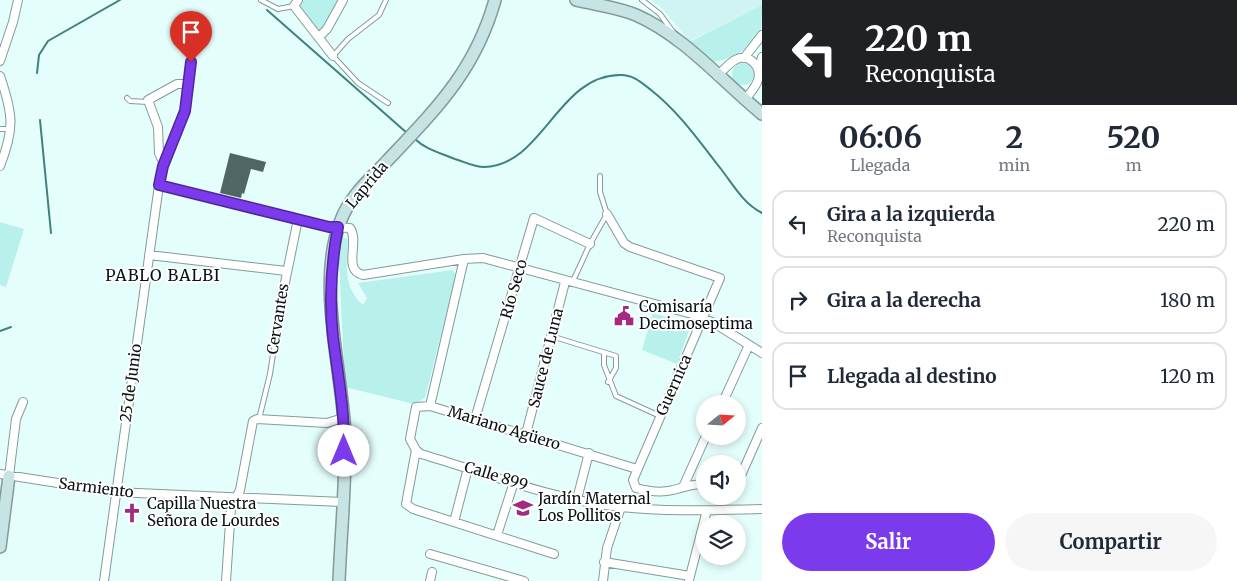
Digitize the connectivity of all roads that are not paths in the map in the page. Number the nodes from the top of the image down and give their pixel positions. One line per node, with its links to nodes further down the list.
1 (18, 0): 15 (street)
2 (261, 0): 8 (lane)
3 (343, 0): 10 (street)
4 (386, 0): 12 (lane)
5 (495, 0): 34 (main road, Laprida)
6 (576, 0): 11 (main road)
7 (642, 0): 11 (lane)
8 (296, 3): 10 (street)
9 (762, 35): 14 (street)
10 (319, 37): 12 (street)
11 (680, 42): 19 (main road)
12 (333, 56): 24 (lane)
13 (762, 57): 17 (street)
14 (744, 58): 17 (street); 19 (street)
15 (0, 61)
16 (191, 62): 20 (street, 25 de Junio)
17 (758, 68): 22 (street)
18 (0, 76): 27 (street)
19 (717, 76): 22 (main road)
20 (188, 84): 23 (street); 28 (street, 25 de Junio)
21 (127, 98): 23 (lane)
22 (744, 100): 25 (main road)
23 (148, 102): 28 (street)
24 (388, 103)
25 (762, 114)
26 (0, 129): 27 (lane)
27 (11, 129): 29 (street)
28 (164, 164): 31 (street, 25 de Junio)
29 (0, 166)
30 (600, 176): 32 (lane)
31 (159, 185): 33 (street); 36 (street, 25 de Junio)
32 (607, 214): 35 (lane); 42 (street, Guernica)
33 (298, 219): 34 (street); 39 (street, Cervantes)
34 (338, 227): 37 (street); 52 (main road, Laprida)
35 (590, 244): 38 (street, Río Seco); 40 (lane)
36 (148, 255): 39 (street); 67 (street, 25 de Junio)
37 (464, 259): 38 (street); 50 (street, Mariano Agüero)
38 (520, 268): 40 (street); 53 (street, Río Seco)
39 (286, 271): 41 (street, Cervantes)
40 (568, 283): 42 (street); 43 (street, Sauce de Luna)
41 (281, 302): 54 (lane, Cervantes)
42 (704, 319): 44 (street); 51 (street, Guernica)
43 (551, 336): 45 (lane); 56 (street, Sauce de Luna)
44 (749, 345): 46 (street); 48 (street)
45 (604, 353): 47 (lane); 47 (lane)
46 (762, 353)
47 (608, 382): 51 (lane)
48 (726, 395)
49 (22, 402): 63 (street)
50 (430, 406): 53 (street, Mariano Agüero); 58 (street)
51 (660, 416): 62 (street, Guernica)
52 (343, 418): 54 (street); 70 (main road, Laprida)
53 (475, 419): 56 (street, Mariano Agüero)
54 (257, 420): 68 (street, Cervantes)
55 (762, 428): 60 (street)
56 (526, 434): 59 (street, Mariano Agüero)
57 (702, 445): 66 (street)
58 (416, 450): 61 (street, Calle 899); 74 (street)
59 (589, 454): 62 (street, Mariano Agüero); 69 (street)
60 (746, 464)
61 (468, 468): 64 (street, Calle 899); 74 (street)
62 (637, 469): 66 (street, Guernica)
63 (4, 475): 67 (street, Sarmiento); 76 (main road)
64 (514, 482): 69 (street, Calle 899); 75 (street)
65 (696, 484): 66 (street)
66 (684, 485)
67 (115, 492): 68 (street, Sarmiento); 83 (street, 25 de Junio)
68 (235, 499): 70 (street, Sarmiento); 84 (street, Cervantes)
69 (577, 499): 71 (street, Calle 899)
70 (342, 502): 85 (main road, Laprida)
71 (621, 507): 73 (street, Calle 899); 79 (street)
72 (762, 509): 73 (street, Calle 899)
73 (707, 510): 81 (street)
74 (454, 522): 75 (street)
75 (497, 535): 78 (street)
76 (0, 547)
77 (430, 554): 82 (street)
78 (554, 554)
79 (604, 562): 81 (street); 87 (street)
80 (432, 572): 86 (street)
81 (689, 579)
82 (524, 580)
83 (104, 581)
84 (226, 581)
85 (340, 581)
86 (430, 581)
87 (603, 581)

